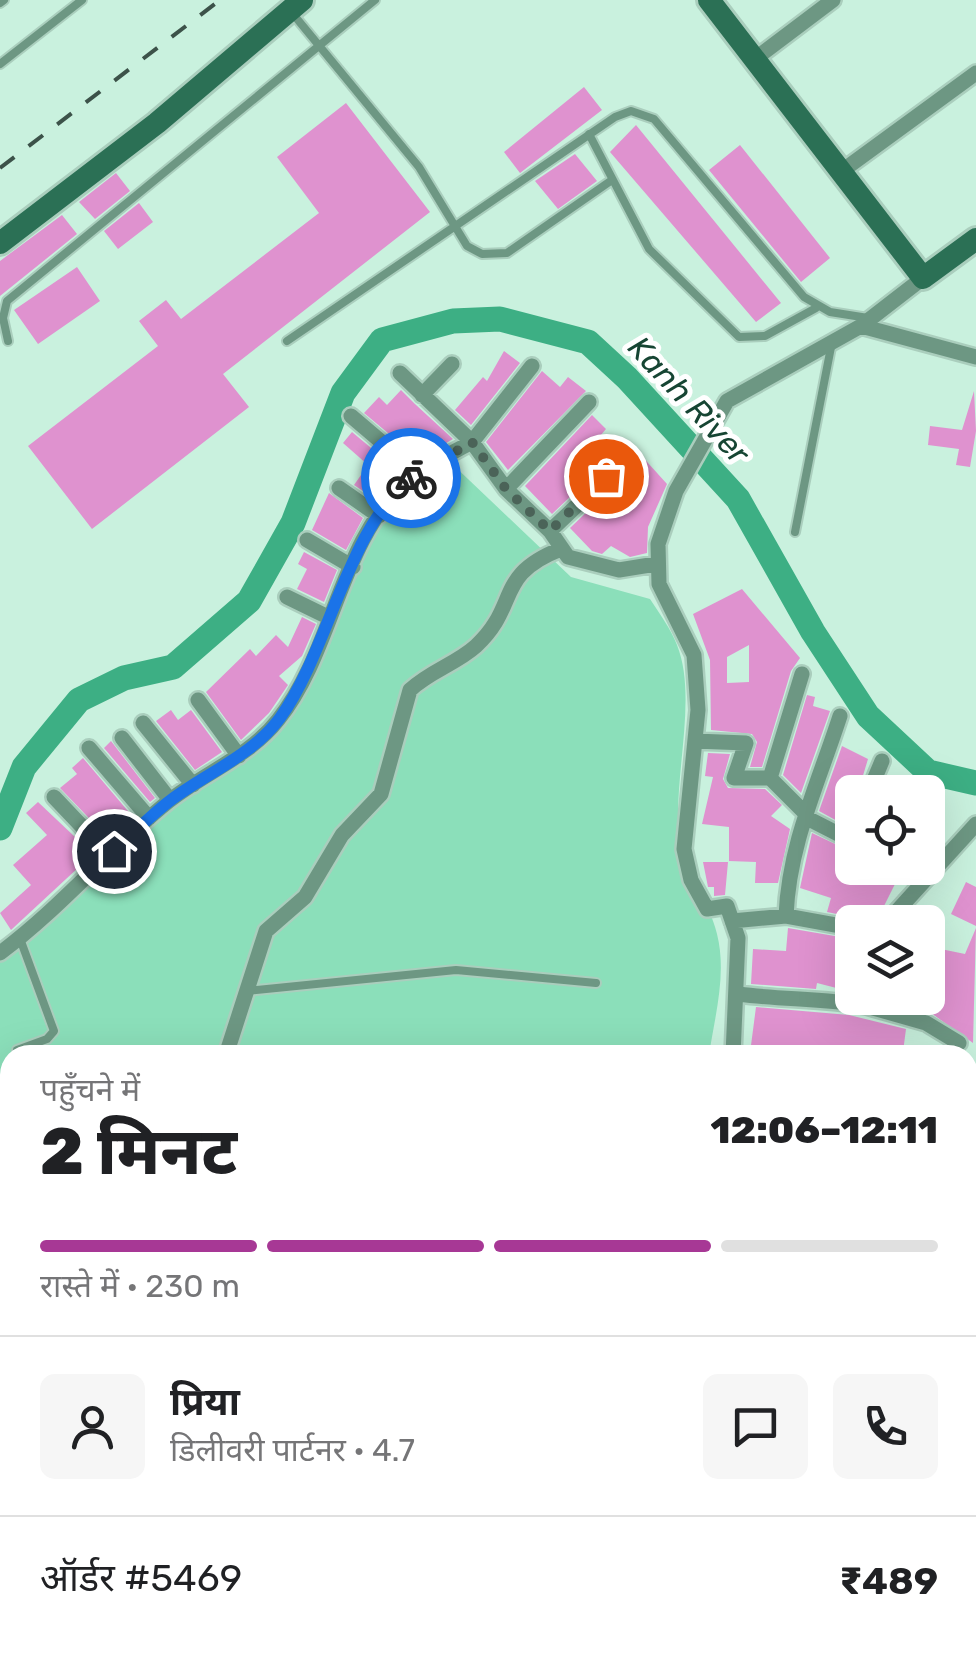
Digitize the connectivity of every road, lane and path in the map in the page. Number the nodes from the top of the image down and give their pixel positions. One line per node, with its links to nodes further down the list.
1 (82, 0): 8 (lane)
2 (375, 0): 6 (lane)
3 (709, 0): 7 (street)
4 (833, 0): 7 (street)
5 (296, 5): 6 (lane); 15 (street)
6 (317, 45): 13 (lane); 19 (lane)
7 (755, 59): 11 (street)
8 (0, 64)
9 (976, 73): 11 (street)
10 (589, 134): 12 (lane); 13 (lane); 17 (lane)
11 (842, 171): 16 (street)
12 (612, 180): 13 (lane); 17 (lane)
13 (452, 227): 20 (lane)
14 (976, 239): 16 (street)
15 (0, 243)
16 (923, 278): 18 (street)
17 (816, 308): 18 (lane)
18 (866, 322): 21 (street); 22 (street)
19 (8, 341)
20 (288, 341)
21 (832, 342): 36 (lane); 39 (street)
22 (976, 356)
23 (452, 364): 26 (street)
24 (532, 366): 29 (street)
25 (400, 374): 26 (street)
26 (422, 395): 29 (street)
27 (589, 402): 33 (street)
28 (352, 416): 31 (street)
29 (472, 442): 31 (street); 33 (street)
30 (628, 458): 35 (street)
31 (418, 473): 34 (street)
32 (338, 488): 34 (street)
33 (506, 489): 35 (street)
34 (379, 516): 40 (street)
35 (550, 531): 38 (street)
36 (795, 532)
37 (307, 540): 40 (street)
38 (561, 549): 39 (street); 71 (street)
39 (656, 564): 48 (street)
40 (353, 567): 42 (street)
41 (287, 597): 42 (street)
42 (330, 618): 50 (street)
43 (802, 674): 53 (street)
44 (198, 700): 50 (street)
45 (840, 716): 57 (street)
46 (144, 723): 54 (street)
47 (122, 738): 56 (street)
48 (694, 741): 53 (street); 66 (street)
49 (89, 748): 58 (street)
50 (239, 756): 54 (street)
51 (882, 761): 52 (street)
52 (876, 775)
53 (770, 778): 57 (street)
54 (193, 785): 56 (street)
55 (54, 797): 61 (street)
56 (170, 800): 58 (street)
57 (806, 816): 60 (street); 65 (street)
58 (149, 818): 61 (street)
59 (976, 824): 62 (street)
60 (835, 830)
61 (109, 855): 68 (street)
62 (945, 859)
63 (922, 885): 64 (street)
64 (903, 905)
65 (786, 916): 66 (street); 67 (street)
66 (732, 922): 72 (street)
67 (835, 925)
68 (20, 936): 69 (street); 76 (lane)
69 (0, 953)
70 (596, 982): 71 (lane)
71 (247, 992): 77 (street)
72 (739, 994): 73 (street); 78 (street)
73 (835, 999)
74 (904, 1015): 75 (street)
75 (959, 1043)
76 (31, 1045)
77 (229, 1045)
78 (734, 1045)

